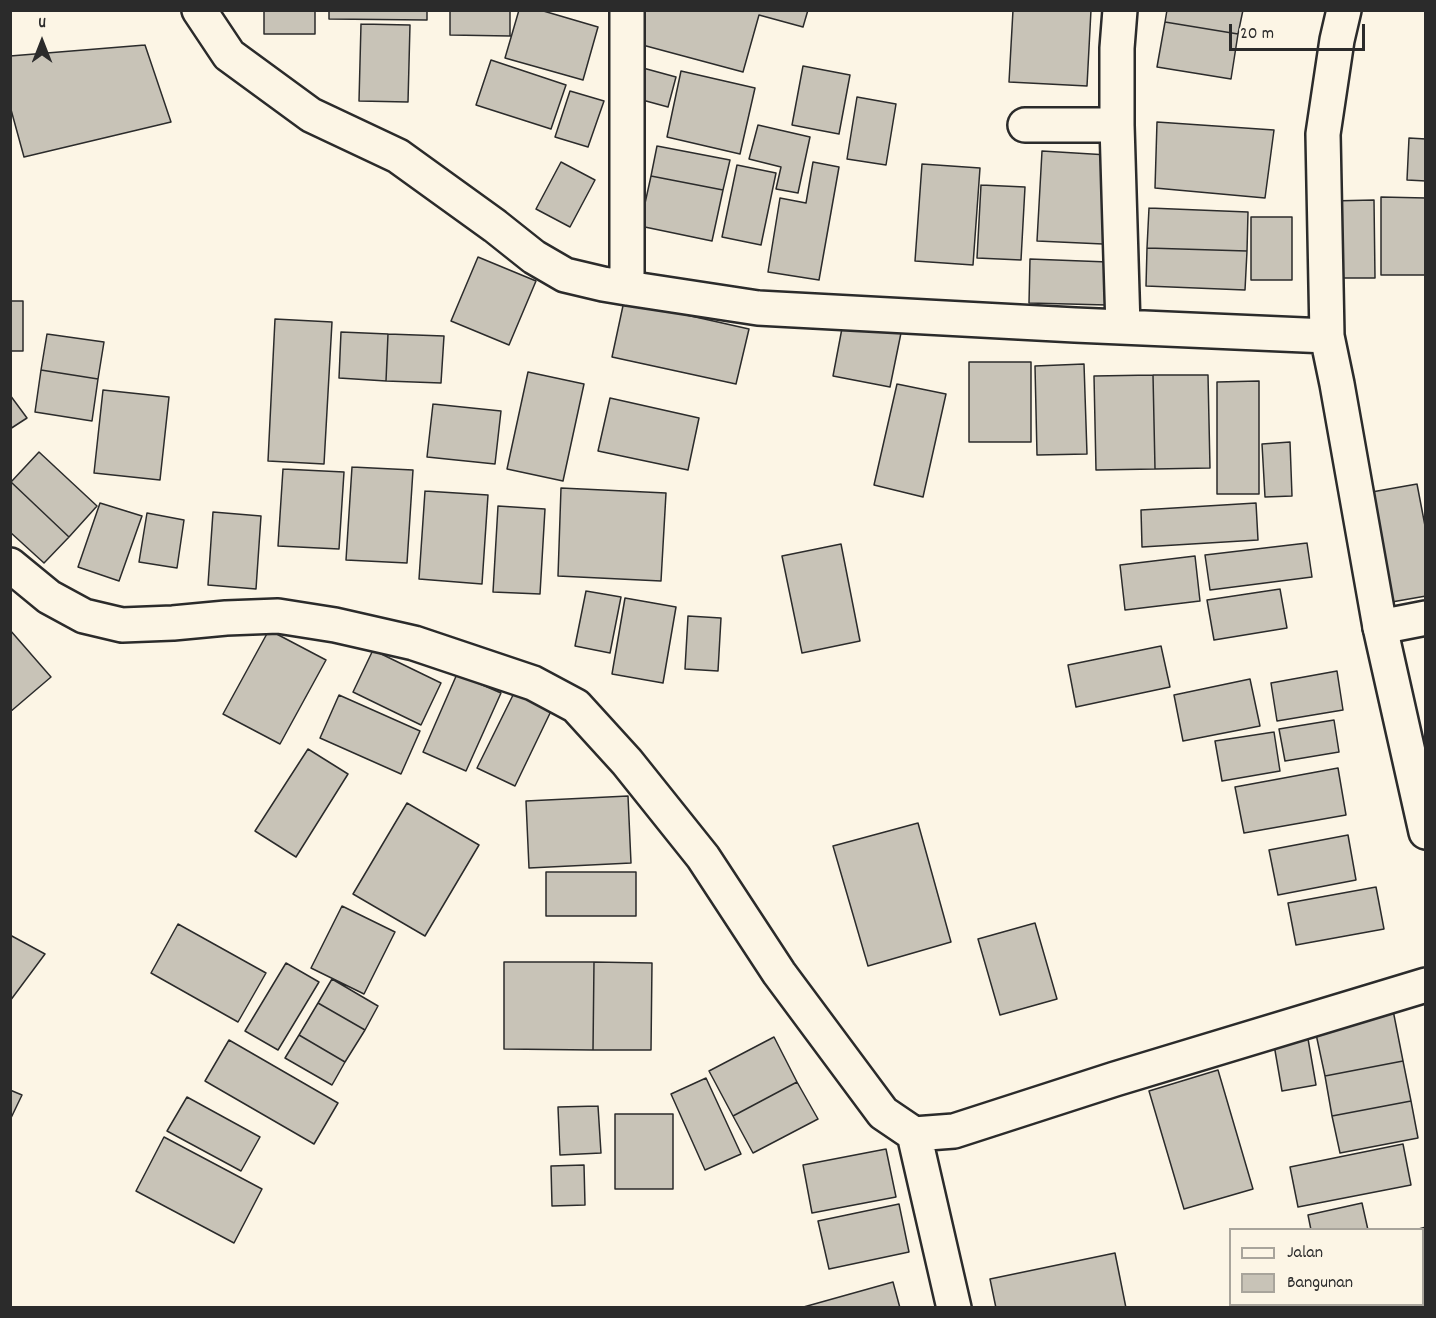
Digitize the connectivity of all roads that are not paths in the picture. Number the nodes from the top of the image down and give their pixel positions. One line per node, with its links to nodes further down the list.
1 (199, 10): 7 (street)
2 (627, 10): 7 (street)
3 (1120, 10): 6 (street)
4 (1344, 10): 9 (street)
5 (1025, 125): 6 (street)
6 (1117, 125): 8 (street)
7 (627, 288): 8 (street)
8 (1123, 327): 9 (street)
9 (1327, 336): 12 (street)
10 (10, 565): 15 (street)
11 (1425, 618): 12 (street)
12 (1380, 627): 13 (street)
13 (1425, 832)
14 (1425, 986): 15 (street)
15 (914, 1134): 16 (street)
16 (954, 1308)

